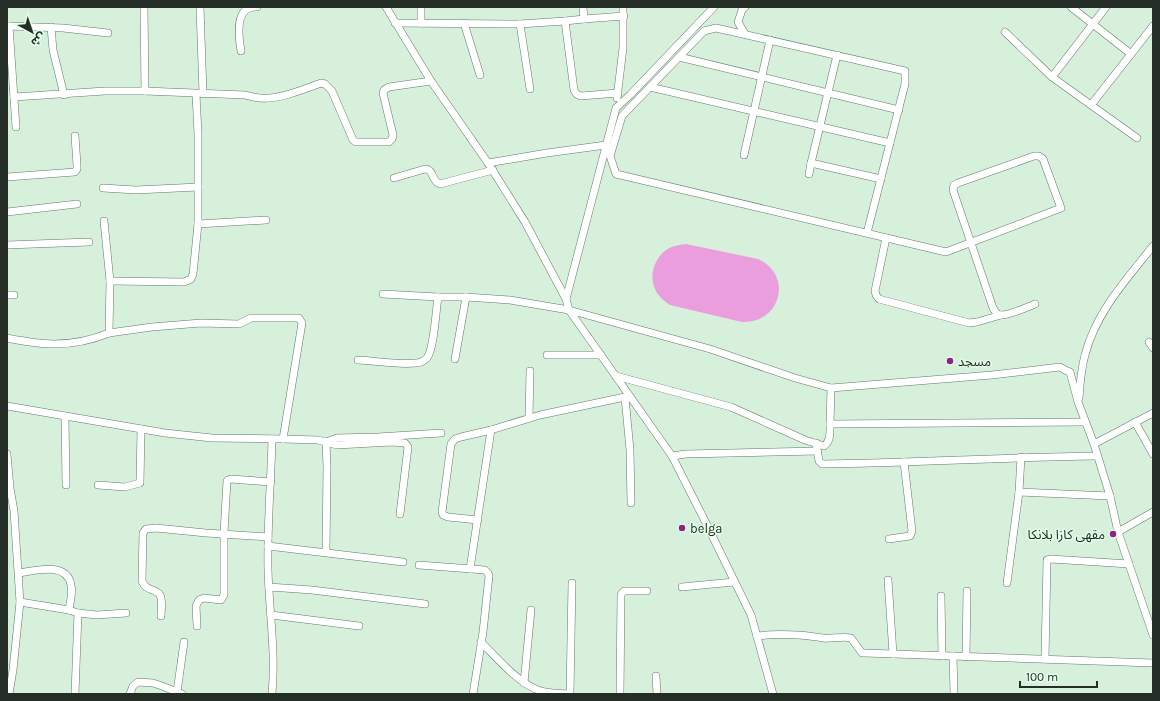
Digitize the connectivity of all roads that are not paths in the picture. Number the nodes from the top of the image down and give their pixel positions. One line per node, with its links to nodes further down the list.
1 (144, 7): 39 (street)
2 (200, 7): 42 (street)
3 (256, 7): 29 (street)
4 (386, 7): 16 (street)
5 (421, 7): 17 (street)
6 (584, 7): 13 (street)
7 (623, 7): 12 (street)
8 (714, 7): 46 (street)
9 (745, 7): 15 (street)
10 (1071, 7): 20 (street)
11 (1106, 7): 20 (street)
12 (624, 16): 13 (street); 40 (street)
13 (584, 19): 14 (street)
14 (565, 21): 19 (street); 40 (street)
15 (738, 22): 24 (street); 27 (street)
16 (395, 23): 17 (street); 36 (street)
17 (421, 23): 18 (street)
18 (464, 23): 19 (street); 33 (street)
19 (520, 24): 38 (street)
20 (1093, 24): 30 (street); 35 (street)
21 (8, 26): 23 (street); 44 (street)
22 (1153, 26): 30 (street)
23 (51, 28): 26 (street); 43 (street)
24 (724, 29): 27 (street); 32 (street)
25 (1005, 32): 35 (street)
26 (108, 33)
27 (745, 34): 28 (street)
28 (770, 40): 31 (street); 34 (street)
29 (240, 51)
30 (1131, 54): 45 (street)
31 (837, 56): 41 (street); 47 (street)
32 (679, 57): 34 (street); 37 (street)
33 (480, 75)
34 (762, 77): 41 (street); 48 (street)
35 (1052, 77): 45 (street)
36 (431, 81): 42 (street); 57 (street)
37 (650, 87): 48 (street); 70 (street)
38 (530, 89)
39 (145, 91): 42 (street); 43 (street)
40 (618, 93): 46 (street)
41 (828, 93): 47 (street); 50 (street)
42 (199, 94): 63 (street)
43 (64, 95): 44 (street)
44 (14, 97): 49 (street)
45 (1091, 105): 52 (street)
46 (616, 108): 54 (street)
47 (899, 110): 53 (street)
48 (754, 111): 50 (street); 55 (street)
49 (16, 127)
50 (820, 127): 53 (street); 56 (street)
51 (75, 136): 60 (street)
52 (1136, 138)
53 (890, 143): 62 (street)
54 (606, 145): 57 (street); 80 (street)
55 (744, 155)
56 (811, 162): 59 (street); 62 (street)
57 (488, 163): 58 (street)
58 (492, 170): 61 (street); 80 (street)
59 (809, 174)
60 (7, 177)
61 (394, 178)
62 (881, 179): 70 (street)
63 (198, 187): 64 (street); 69 (street)
64 (103, 188)
65 (78, 204): 66 (street)
66 (7, 212)
67 (266, 220): 69 (street)
68 (104, 221): 76 (street)
69 (198, 224): 76 (street)
70 (867, 233): 71 (street)
71 (886, 238): 73 (street); 83 (street)
72 (89, 242): 74 (street)
73 (971, 242): 73 (street); 83 (street)
74 (7, 245)
75 (1153, 246): 94 (street)
76 (110, 281): 84 (street)
77 (383, 294): 78 (street)
78 (438, 297): 79 (street); 89 (street)
79 (466, 297): 82 (street); 88 (street)
80 (566, 299): 82 (street)
81 (1035, 304): 83 (street)
82 (569, 310): 87 (street); 92 (street)
83 (1001, 315)
84 (109, 333): 85 (street); 106 (street)
85 (7, 338)
86 (547, 355): 87 (street)
87 (601, 355): 91 (street)
88 (455, 359)
89 (358, 360)
90 (530, 371): 98 (street)
91 (616, 376): 93 (street); 109 (street)
92 (831, 388): 94 (street); 101 (street)
93 (627, 396): 98 (street); 112 (street); 121 (street)
94 (1078, 402): 99 (street)
95 (7, 406): 97 (street)
96 (1153, 413): 100 (street)
97 (65, 416): 102 (street); 117 (street)
98 (529, 418): 103 (street)
99 (1085, 422): 101 (street); 108 (street)
100 (1135, 422): 108 (street); 111 (street)
101 (830, 424): 109 (street)
102 (141, 429): 105 (street); 118 (street)
103 (492, 430): 126 (street); 126 (street)
104 (440, 433): 107 (street)
105 (272, 438): 106 (street); 116 (street)
106 (283, 438): 107 (street)
107 (326, 442): 123 (street); 132 (street)
108 (1094, 444): 113 (street)
109 (817, 447): 112 (street); 115 (street)
110 (7, 454): 125 (street)
111 (1153, 454)
112 (672, 456): 139 (street)
113 (1097, 456): 114 (street); 120 (street)
114 (1021, 457): 115 (street); 119 (street)
115 (904, 462): 130 (street)
116 (271, 482): 128 (street); 129 (street)
117 (66, 485)
118 (98, 485)
119 (1019, 492): 120 (street); 141 (street)
120 (1110, 496): 127 (street)
121 (631, 503)
122 (1153, 512): 127 (street)
123 (400, 514)
124 (7, 515): 125 (street)
125 (15, 516): 137 (street)
126 (478, 520): 136 (street)
127 (1118, 532): 134 (street)
128 (224, 533): 129 (street); 154 (street); 155 (street)
129 (268, 537): 131 (street)
130 (889, 539)
131 (268, 546): 132 (street); 142 (street)
132 (326, 552): 133 (street)
133 (403, 562)
134 (1129, 564): 157 (street); 165 (street)
135 (420, 565): 136 (street)
136 (470, 569): 160 (street)
137 (19, 573): 147 (street); 149 (street)
138 (888, 580): 161 (street)
139 (734, 582): 143 (street); 158 (street)
140 (572, 583): 175 (street)
141 (1007, 583)
142 (269, 587): 148 (street); 153 (street)
143 (682, 587)
144 (647, 591): 176 (street)
145 (967, 591): 164 (street)
146 (941, 596): 162 (street)
147 (20, 602): 149 (street); 170 (street)
148 (425, 604)
149 (69, 610): 151 (street)
150 (531, 610): 168 (street)
151 (78, 613): 152 (street); 171 (street)
152 (126, 613)
153 (271, 615): 156 (street); 173 (street)
154 (161, 616)
155 (197, 626)
156 (359, 626)
157 (1153, 635)
158 (757, 636): 161 (street); 178 (street)
159 (184, 642): 169 (street)
160 (481, 642): 168 (street); 174 (street)
161 (893, 654): 162 (street)
162 (942, 656): 163 (street)
163 (953, 656): 164 (street); 179 (street)
164 (966, 657): 165 (street)
165 (1045, 659): 166 (street)
166 (1153, 663)
167 (656, 676): 177 (street)
168 (524, 683): 175 (street)
169 (180, 693): 172 (street)
170 (9, 694)
171 (75, 694)
172 (130, 694)
173 (272, 694)
174 (473, 694)
175 (569, 694)
176 (620, 694)
177 (657, 694)
178 (773, 694)
179 (954, 694)

